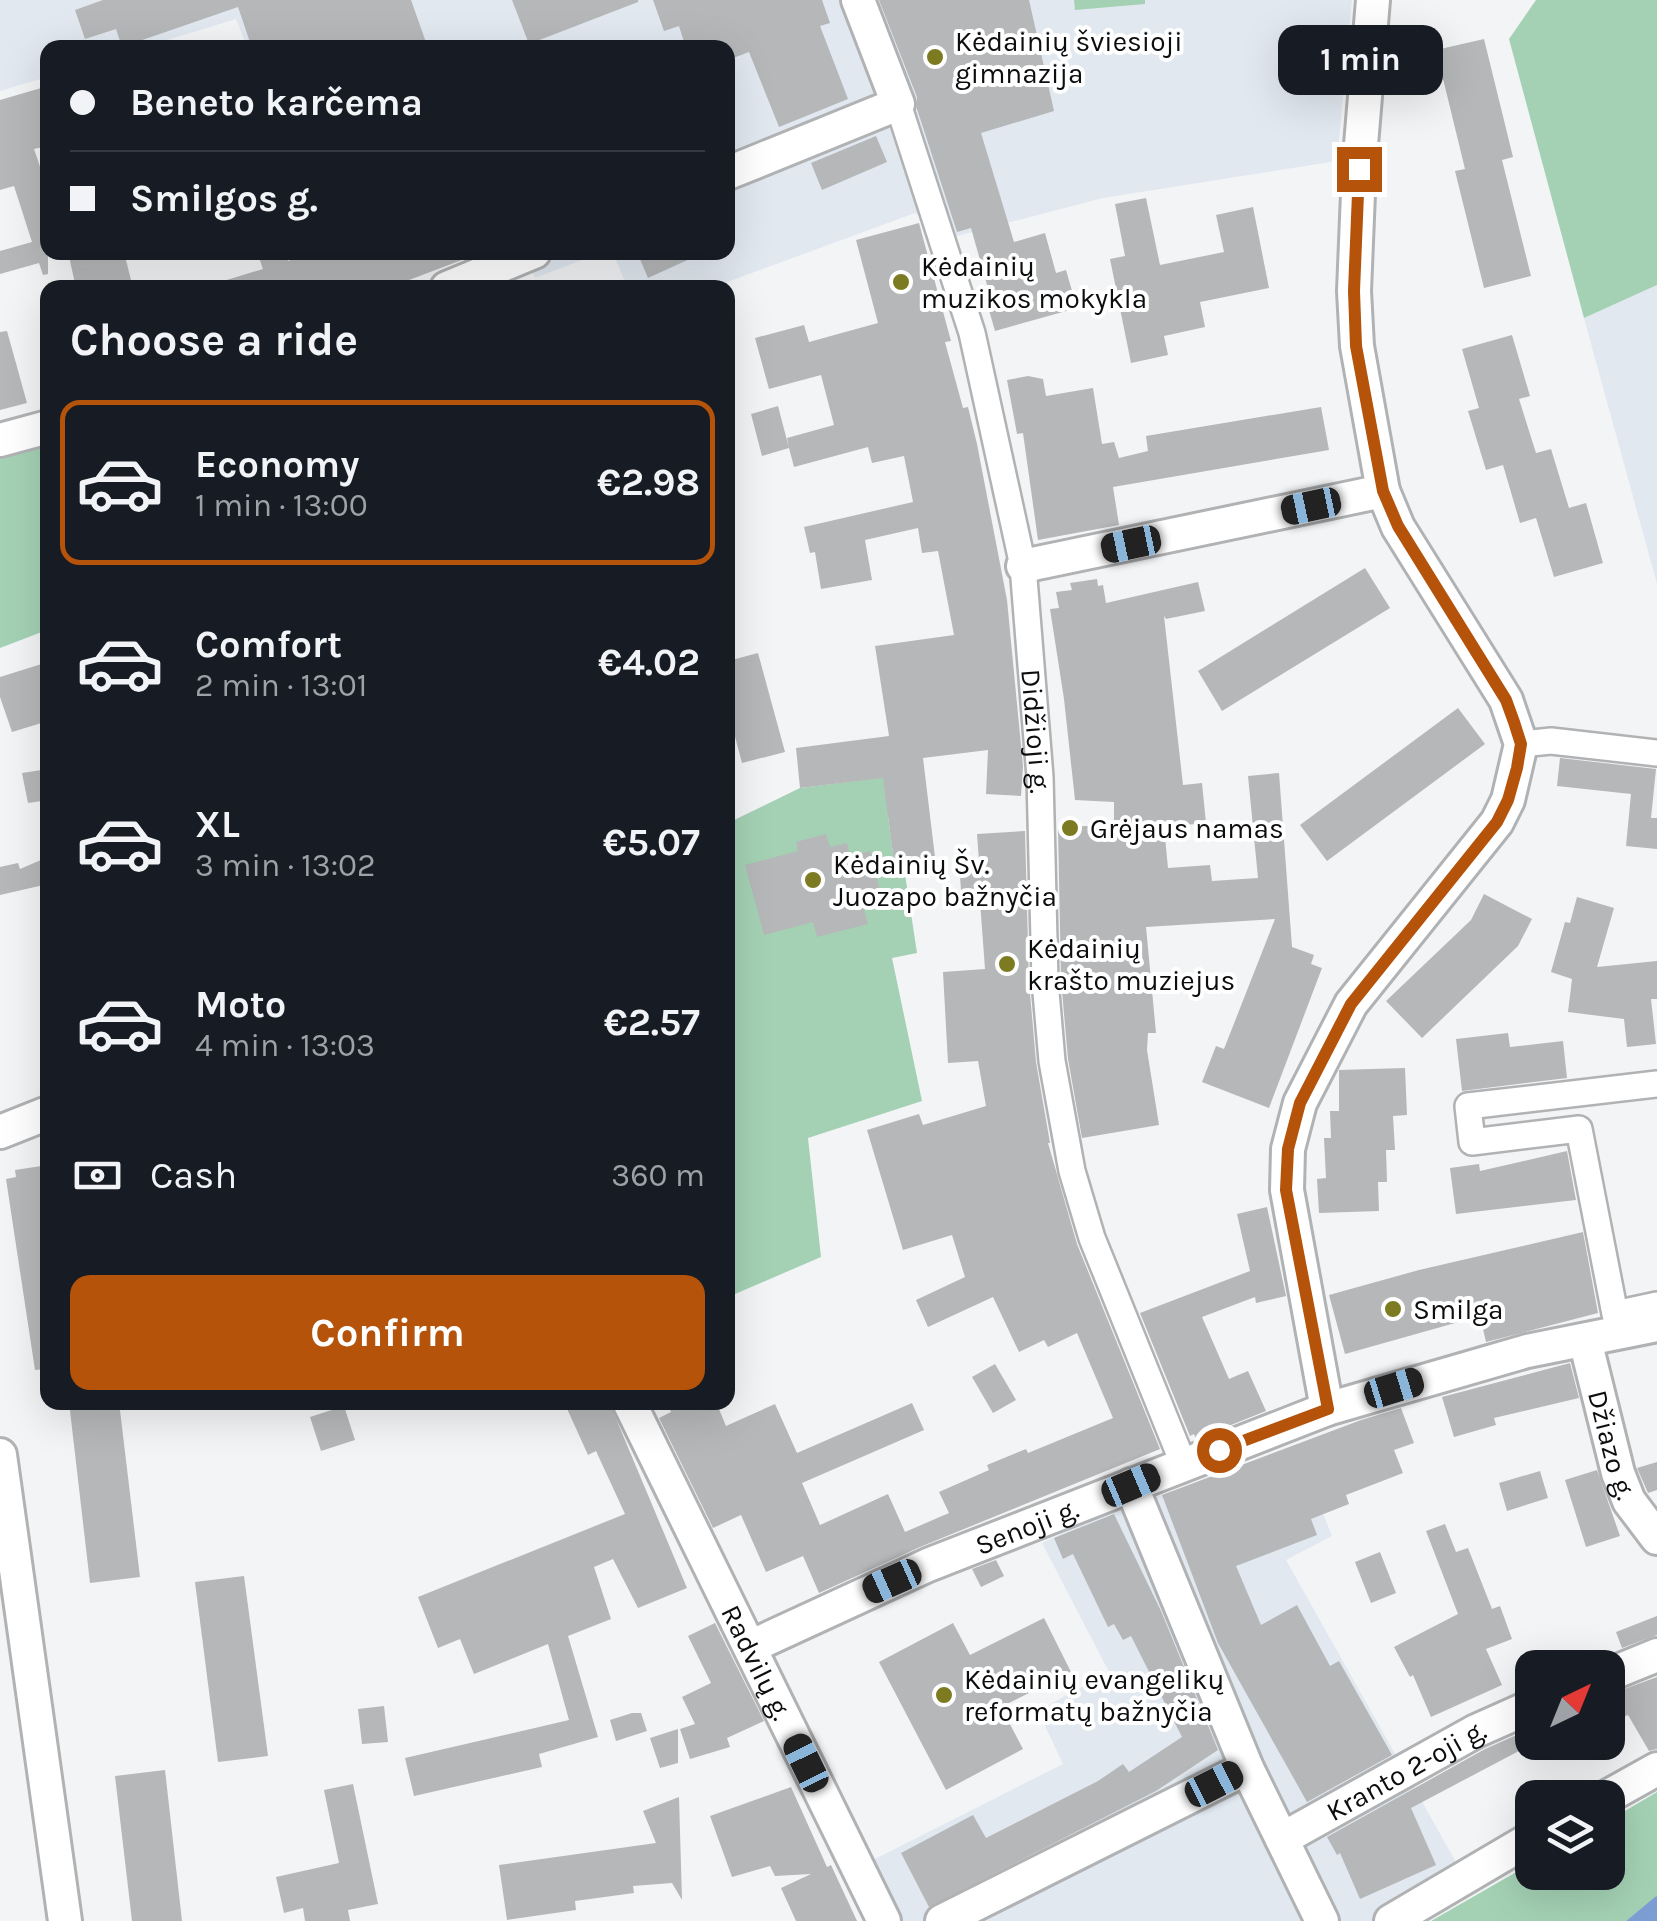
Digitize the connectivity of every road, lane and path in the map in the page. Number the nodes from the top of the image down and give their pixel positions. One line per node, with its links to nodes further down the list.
1 (858, 0): 3 (street, Didžioji g.)
2 (1373, 0): 9 (street)
3 (898, 104): 4 (street); 10 (street, Didžioji g.)
4 (735, 171)
5 (515, 260): 6 (street)
6 (466, 280)
7 (40, 429): 8 (street)
8 (0, 440)
9 (1383, 491): 10 (street); 11 (street)
10 (1024, 566): 22 (street, Didžioji g.)
11 (1521, 744): 12 (street); 19 (street)
12 (1657, 753)
13 (1657, 1084): 16 (street)
14 (40, 1115): 15 (street)
15 (0, 1132)
16 (1657, 1305)
17 (1657, 1325): 18 (street, Senoji g.)
18 (1585, 1340): 19 (street, Senoji g.); 24 (street, Džiazo g.)
19 (1328, 1409): 22 (street, Senoji g.)
20 (633, 1410): 25 (street, Radvilų g.)
21 (0, 1455): 34 (street)
22 (1183, 1463): 23 (street, Senoji g.)
23 (1131, 1485): 25 (street, Senoji g.); 29 (street)
24 (1657, 1538)
25 (750, 1646): 35 (street, Radvilų g.)
26 (1657, 1655): 27 (street)
27 (1625, 1668)
28 (1515, 1714): 32 (street, Kranto 2-oji g.)
29 (1248, 1768): 32 (street); 36 (street)
30 (1657, 1768): 31 (street)
31 (1625, 1787)
32 (1282, 1839): 37 (street)
33 (1515, 1848): 38 (street)
34 (65, 1921)
35 (884, 1921)
36 (942, 1921)
37 (1322, 1921)
38 (1391, 1921)

